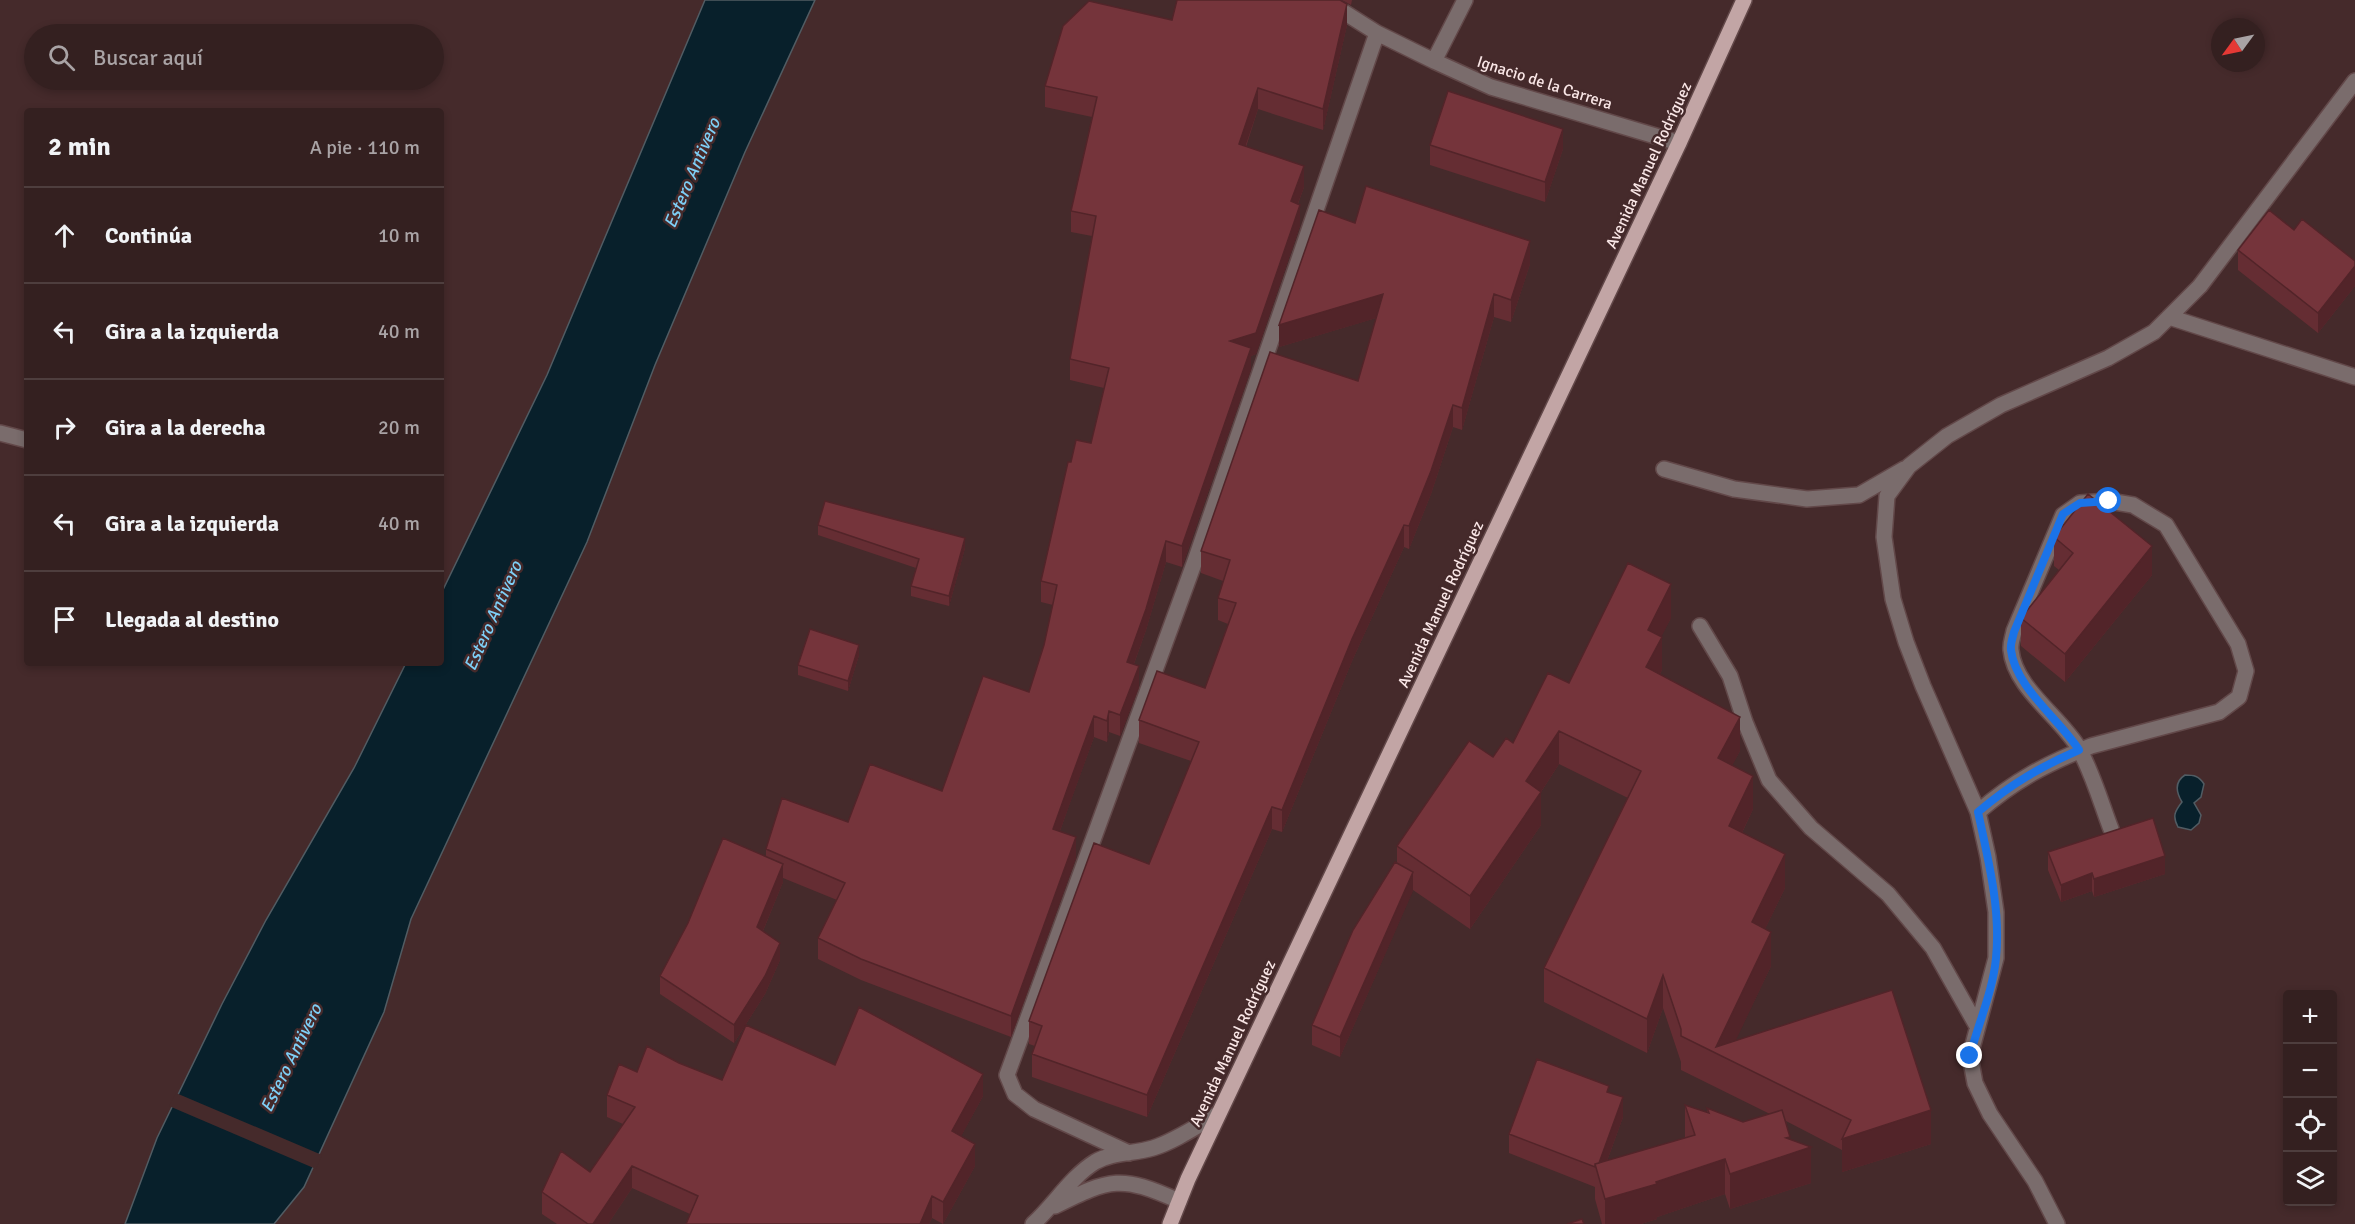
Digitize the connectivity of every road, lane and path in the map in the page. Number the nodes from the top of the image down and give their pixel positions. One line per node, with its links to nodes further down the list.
1 (1465, 0): 5 (street)
2 (1744, 0): 7 (main road, Avenida Manuel Rodríguez)
3 (1318, 4): 4 (street, Ignacio de la Carrera)
4 (1377, 33): 5 (street, Ignacio de la Carrera); 20 (street)
5 (1434, 61): 7 (street, Ignacio de la Carrera)
6 (2355, 81): 8 (street)
7 (1679, 142): 19 (main road, Avenida Manuel Rodríguez)
8 (2169, 317): 9 (street); 12 (street)
9 (2355, 377)
10 (0, 433): 11 (street)
11 (24, 439)
12 (1909, 466): 13 (street); 16 (street)
13 (1664, 470)
14 (1700, 626): 18 (street)
15 (2079, 750): 15 (street); 16 (street); 17 (street)
16 (1978, 812): 18 (street)
17 (2111, 829)
18 (1977, 1026): 25 (street)
19 (1218, 1114): 20 (street); 21 (main road, Avenida Manuel Rodríguez)
20 (1129, 1153): 22 (street)
21 (1179, 1201): 22 (street); 24 (main road, Avenida Manuel Rodríguez)
22 (1050, 1208): 23 (street)
23 (1033, 1224)
24 (1170, 1224)
25 (2057, 1224)

